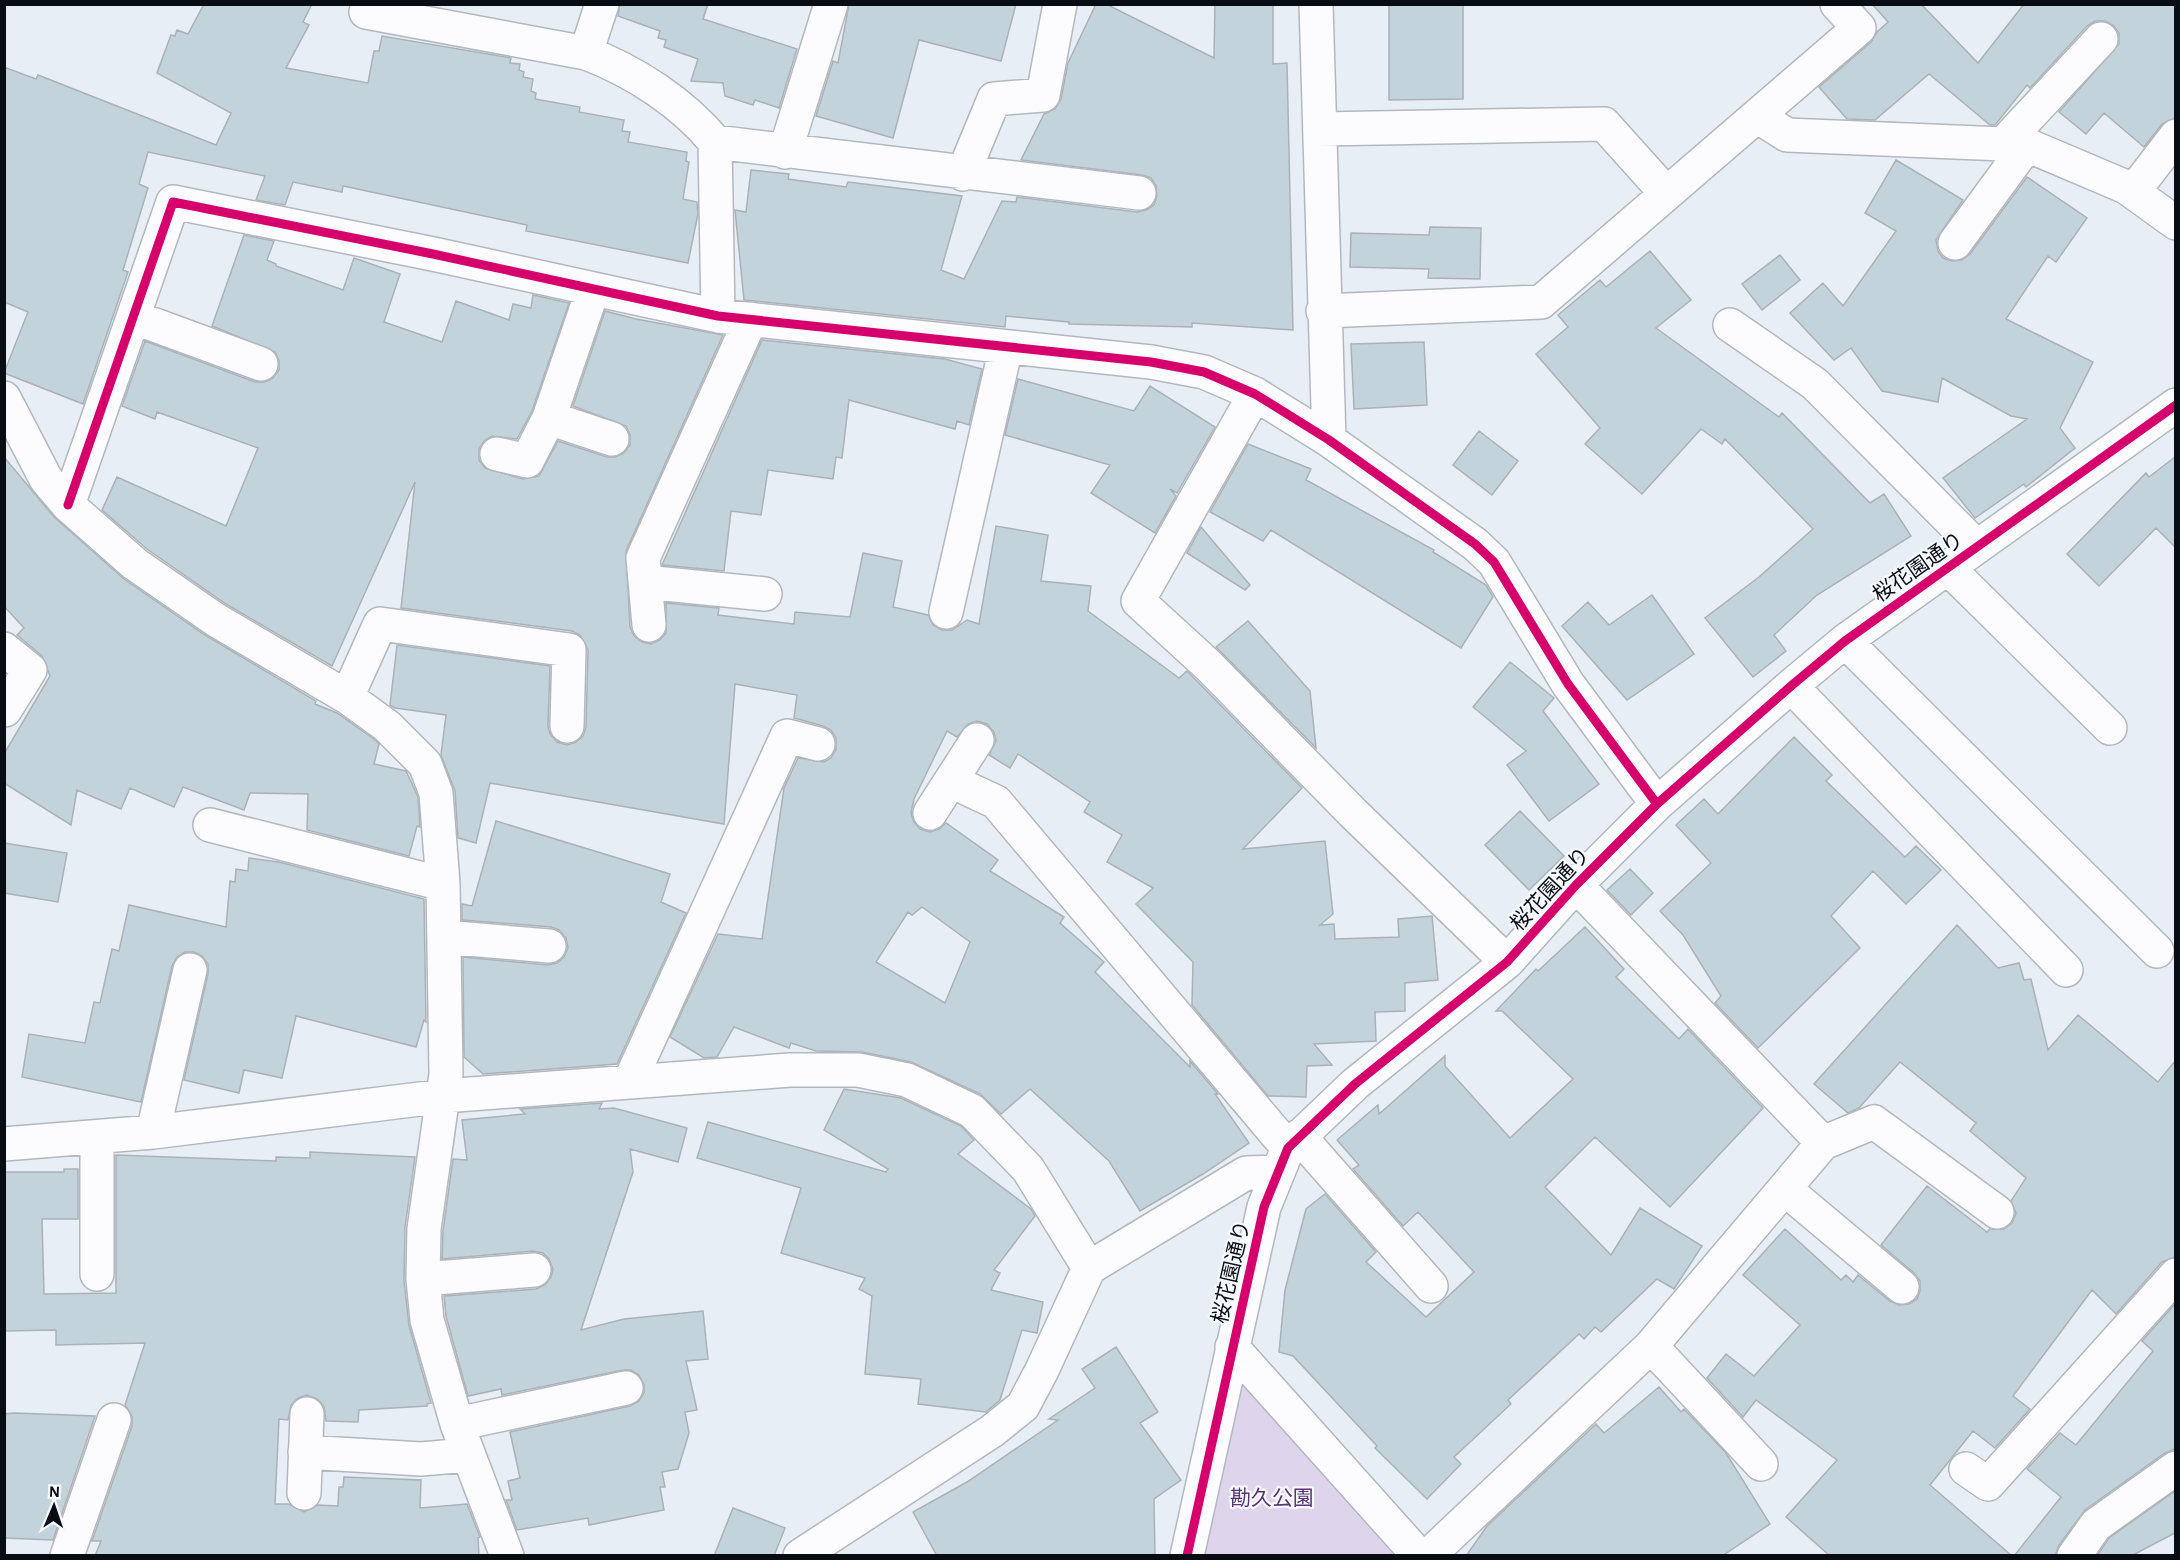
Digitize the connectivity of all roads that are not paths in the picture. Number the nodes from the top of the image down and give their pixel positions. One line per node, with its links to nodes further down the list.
1 (369, 4): 8 (street)
2 (602, 4): 8 (street)
3 (831, 4): 14 (street)
4 (1060, 4): 15 (street)
5 (1316, 4): 10 (street)
6 (1837, 4): 9 (street)
7 (2101, 39): 13 (street)
8 (586, 53): 12 (street)
9 (1757, 116): 13 (street); 18 (street)
10 (1320, 129): 18 (street); 22 (street)
11 (2175, 136): 16 (street)
12 (716, 142): 14 (street); 23 (street)
13 (2015, 144): 16 (street); 20 (street)
14 (785, 152): 15 (street)
15 (963, 174): 17 (street)
16 (2133, 192): 19 (street)
17 (1139, 193)
18 (1666, 193): 22 (street)
19 (2175, 223)
20 (1955, 243)
21 (593, 289): 23 (street); 24 (street); 32 (street)
22 (1323, 311): 34 (street)
23 (718, 316): 25 (street)
24 (133, 317): 28 (street); 36 (street)
25 (751, 319): 27 (street); 39 (street)
26 (1730, 325): 37 (street)
27 (1006, 346): 29 (street); 41 (street)
28 (261, 364)
29 (1255, 394): 34 (street); 61 (street)
30 (4, 398): 36 (street)
31 (2175, 405): 37 (street, 桜花園通り)
32 (549, 418): 33 (street); 35 (street)
33 (612, 439)
34 (1329, 440): 53 (street)
35 (497, 454)
36 (68, 505): 46 (street)
37 (1977, 547): 38 (street, 桜花園通り)
38 (1948, 568): 43 (street, 桜花園通り); 49 (street)
39 (645, 582): 40 (street); 42 (street)
40 (765, 594)
41 (946, 612)
42 (649, 626)
43 (1845, 641): 45 (street, 桜花園通り); 60 (street)
44 (4, 649): 47 (street)
45 (1791, 686): 53 (street, 桜花園通り); 63 (street)
46 (347, 697): 48 (street); 56 (street)
47 (5, 710)
48 (567, 726)
49 (2110, 728)
50 (977, 740): 52 (street)
51 (818, 744): 64 (street)
52 (951, 781): 54 (street); 70 (street)
53 (1656, 804): 57 (street, 桜花園通り)
54 (930, 813)
55 (210, 825): 56 (street)
56 (443, 884): 58 (street)
57 (1576, 885): 61 (street, 桜花園通り); 68 (street)
58 (444, 937): 59 (street); 65 (street)
59 (549, 946)
60 (2157, 951)
61 (1507, 962): 70 (street, 桜花園通り)
62 (190, 970): 66 (street)
63 (2066, 970)
64 (630, 1081): 65 (street); 73 (street)
65 (444, 1096): 66 (street); 77 (street)
66 (153, 1132): 67 (street)
67 (97, 1137): 69 (street); 75 (street)
68 (1823, 1143): 71 (street); 72 (street)
69 (4, 1144)
70 (1288, 1152): 73 (street); 78 (street); 81 (street, 桜花園通り)
71 (1786, 1190): 79 (street); 80 (street)
72 (1997, 1212)
73 (1089, 1268): 94 (street)
74 (534, 1270): 77 (street)
75 (97, 1274)
76 (2175, 1275): 90 (street)
77 (423, 1279): 85 (street)
78 (1431, 1286)
79 (1902, 1287)
80 (1651, 1346): 88 (street); 97 (street)
81 (1232, 1347): 95 (street, 桜花園通り); 96 (street)
82 (626, 1388): 85 (street)
83 (307, 1414): 86 (street)
84 (114, 1420): 92 (street)
85 (457, 1424): 87 (street)
86 (305, 1452): 87 (street); 91 (street)
87 (467, 1455): 93 (street)
88 (1761, 1464)
89 (2175, 1468): 98 (street)
90 (1966, 1469)
91 (304, 1493)
92 (68, 1556)
93 (507, 1556)
94 (800, 1556)
95 (1187, 1556)
96 (1419, 1556)
97 (1428, 1556)
98 (2074, 1556)

